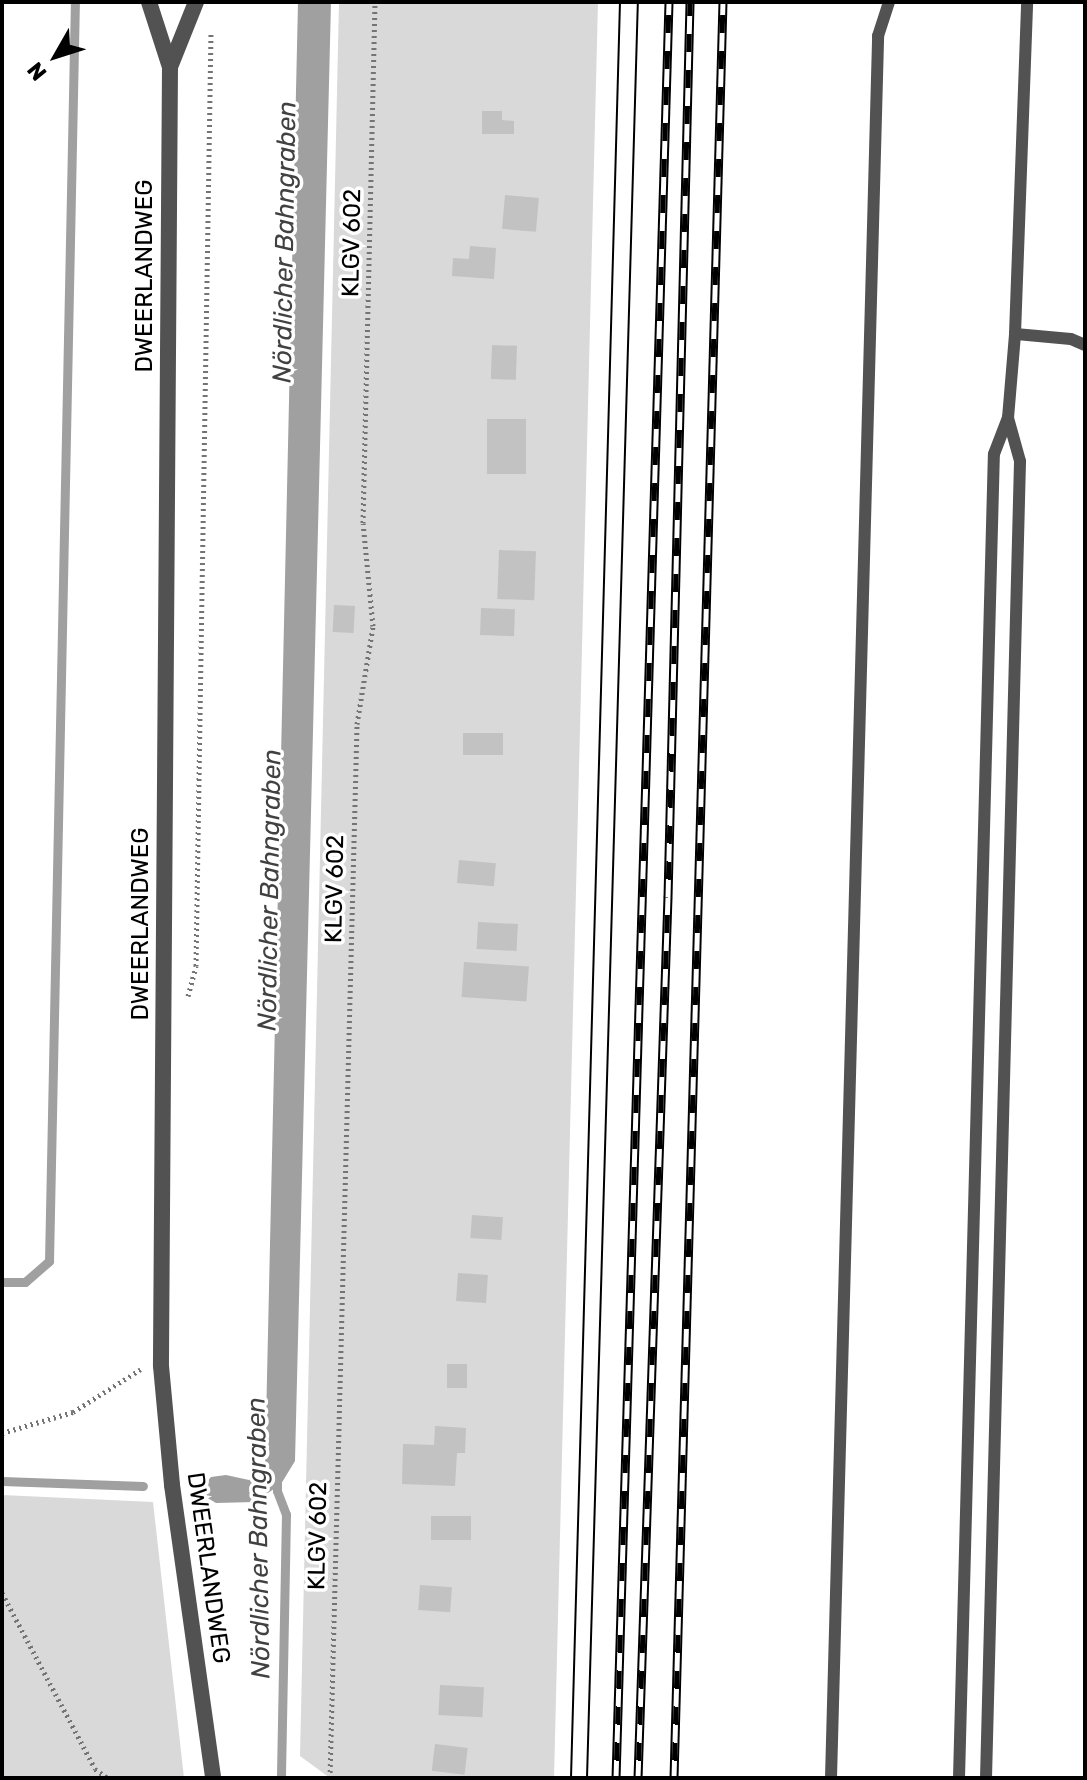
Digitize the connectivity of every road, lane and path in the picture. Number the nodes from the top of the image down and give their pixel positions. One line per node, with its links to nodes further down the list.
1 (149, 2): 7 (street, DWEERLANDWEG)
2 (196, 2): 7 (street, DWEERLANDWEG)
3 (375, 2): 17 (path, KLGV 602)
4 (889, 2): 18 (lane)
5 (1027, 2): 8 (lane)
6 (213, 25): 11 (path)
7 (170, 67): 12 (street, DWEERLANDWEG)
8 (1015, 334): 9 (lane); 10 (lane)
9 (1085, 345)
10 (1008, 418): 19 (lane); 20 (lane)
11 (185, 1002)
12 (161, 1366): 13 (path); 16 (street, DWEERLANDWEG)
13 (2, 1433)
14 (2, 1593): 15 (path)
15 (108, 1778)
16 (213, 1778)
17 (330, 1778)
18 (831, 1778)
19 (959, 1778)
20 (986, 1778)

